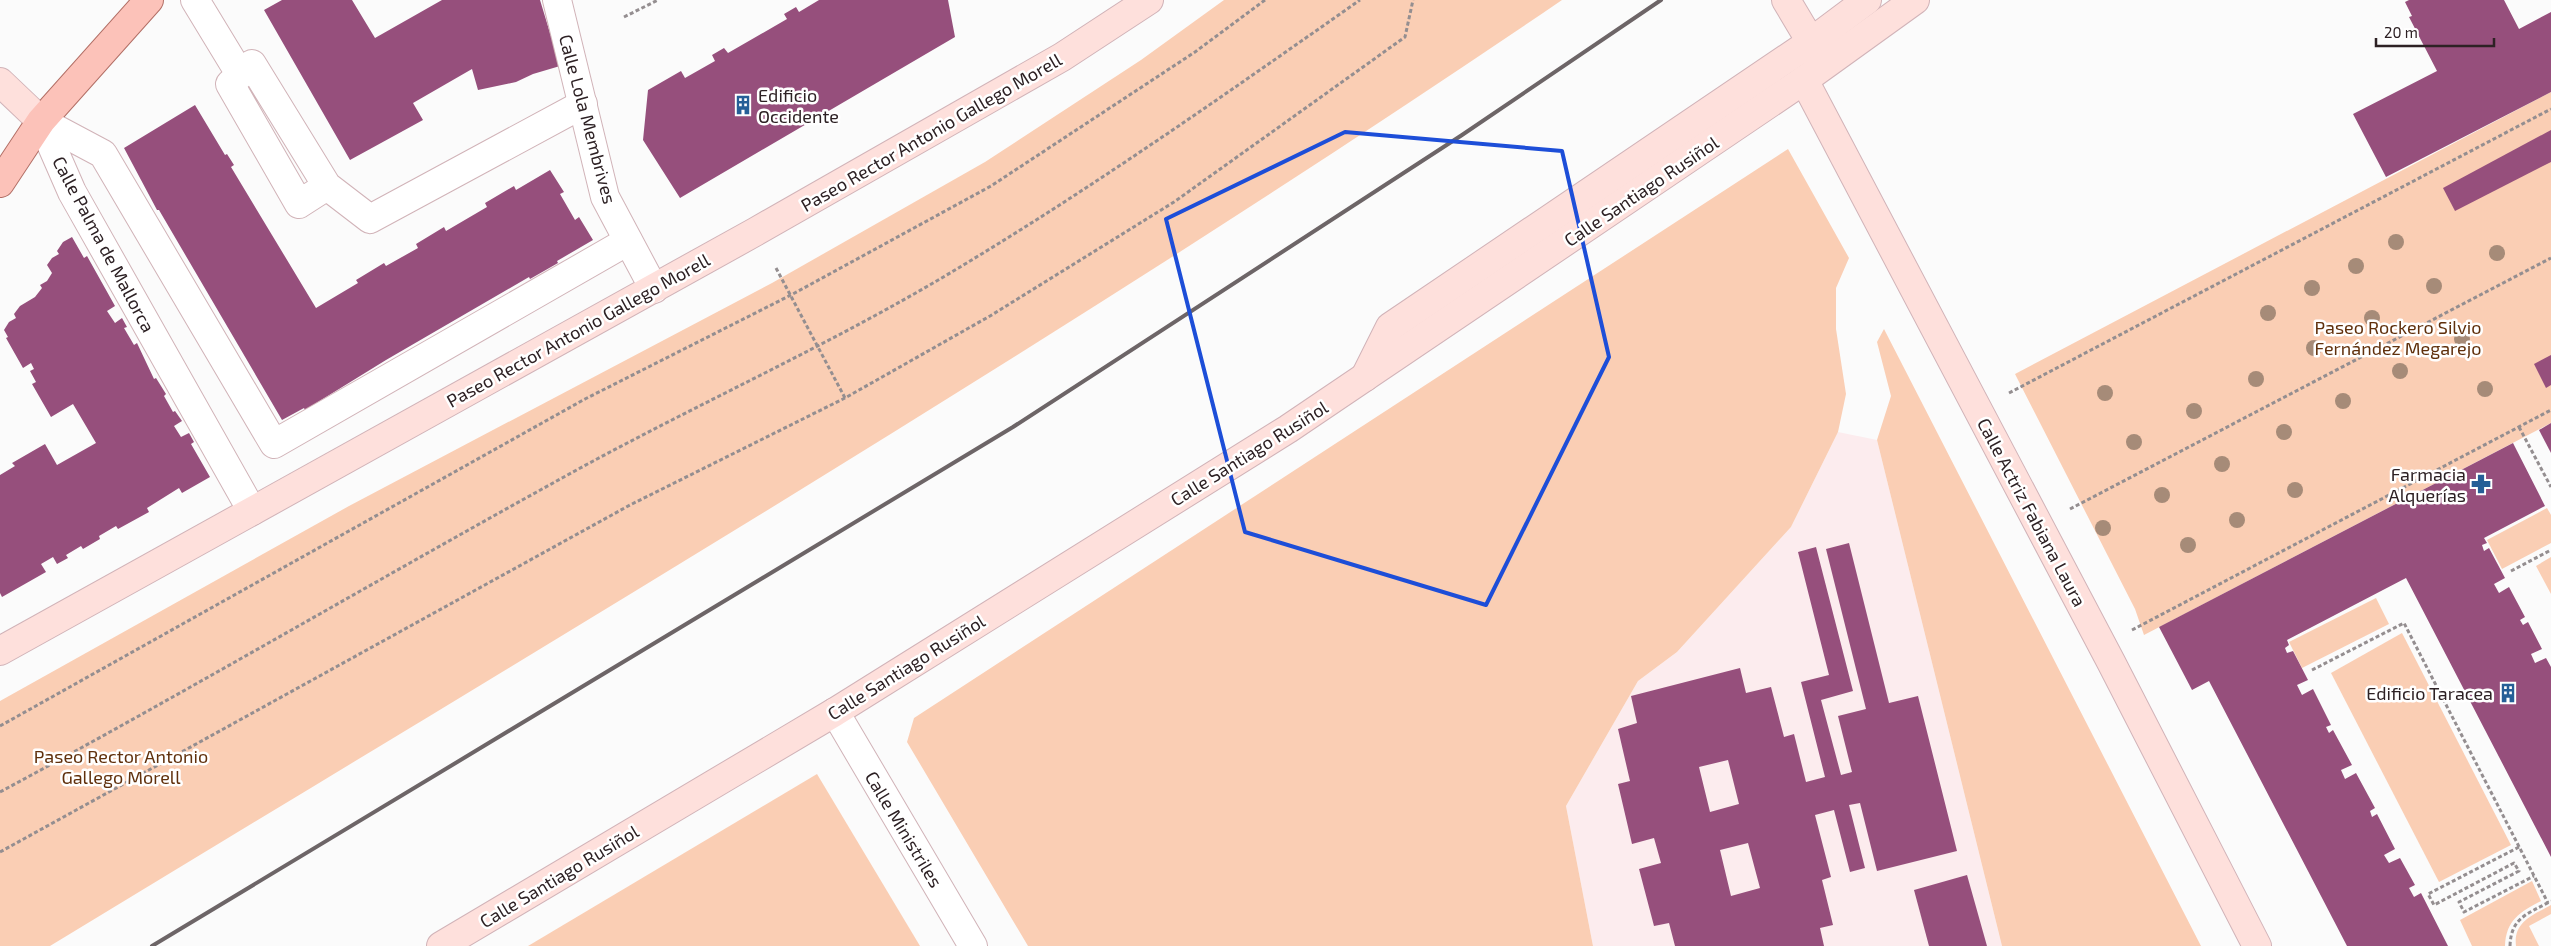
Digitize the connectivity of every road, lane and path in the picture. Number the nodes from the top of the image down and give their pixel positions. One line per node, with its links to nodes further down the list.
1 (148, 0): 19 (main road)
2 (195, 0): 14 (street)
3 (556, 0): 17 (street, Calle Lola Membrives)
4 (658, 0): 12 (path)
5 (1149, 0): 25 (street, Paseo Rector Antonio Gallego Morell)
6 (1265, 0): 26 (path)
7 (1360, 0): 27 (path)
8 (1413, 0): 30 (path)
9 (1786, 0): 13 (street)
10 (1867, 0): 13 (street, Calle Santiago Rusiñol)
11 (1915, 0): 15 (street, Calle Santiago Rusiñol)
12 (624, 17)
13 (1812, 42): 28 (street, Calle Santiago Rusiñol)
14 (240, 74): 21 (street); 21 (street)
15 (1804, 80): 28 (street, Calle Santiago Rusiñol); 50 (street, Calle Actriz Fabiana Laura)
16 (0, 82): 19 (street)
17 (583, 104): 21 (street); 22 (street, Calle Lola Membrives)
18 (2551, 109): 29 (path)
19 (41, 120): 20 (main road); 22 (street, Calle Palma de Mallorca); 35 (street, Calle Palma de Mallorca)
20 (0, 183)
21 (327, 186)
22 (628, 241): 25 (street, Calle Lola Membrives)
23 (2551, 258): 34 (path)
24 (776, 268): 26 (path)
25 (654, 288): 35 (street, Paseo Rector Antonio Gallego Morell)
26 (791, 295): 27 (path); 42 (path)
27 (818, 346): 30 (path); 43 (path)
28 (1364, 378): 41 (street, Calle Santiago Rusiñol)
29 (2009, 393)
30 (845, 398): 45 (path)
31 (2551, 410): 32 (path)
32 (2519, 427): 33 (path); 38 (path)
33 (2551, 487)
34 (2069, 509)
35 (252, 512): 39 (street, Paseo Rector Antonio Gallego Morell)
36 (2551, 550): 37 (path)
37 (2511, 571)
38 (2132, 630)
39 (0, 651)
40 (2312, 670): 44 (path)
41 (835, 712): 48 (street, Calle Santiago Rusiñol); 49 (street, Calle Ministriles)
42 (0, 726)
43 (0, 792)
44 (2519, 847): 46 (path); 46 (path)
45 (0, 852)
46 (2534, 876): 47 (path)
47 (2550, 902): 51 (path)
48 (441, 946)
49 (973, 946)
50 (2256, 946)
51 (2510, 946)

